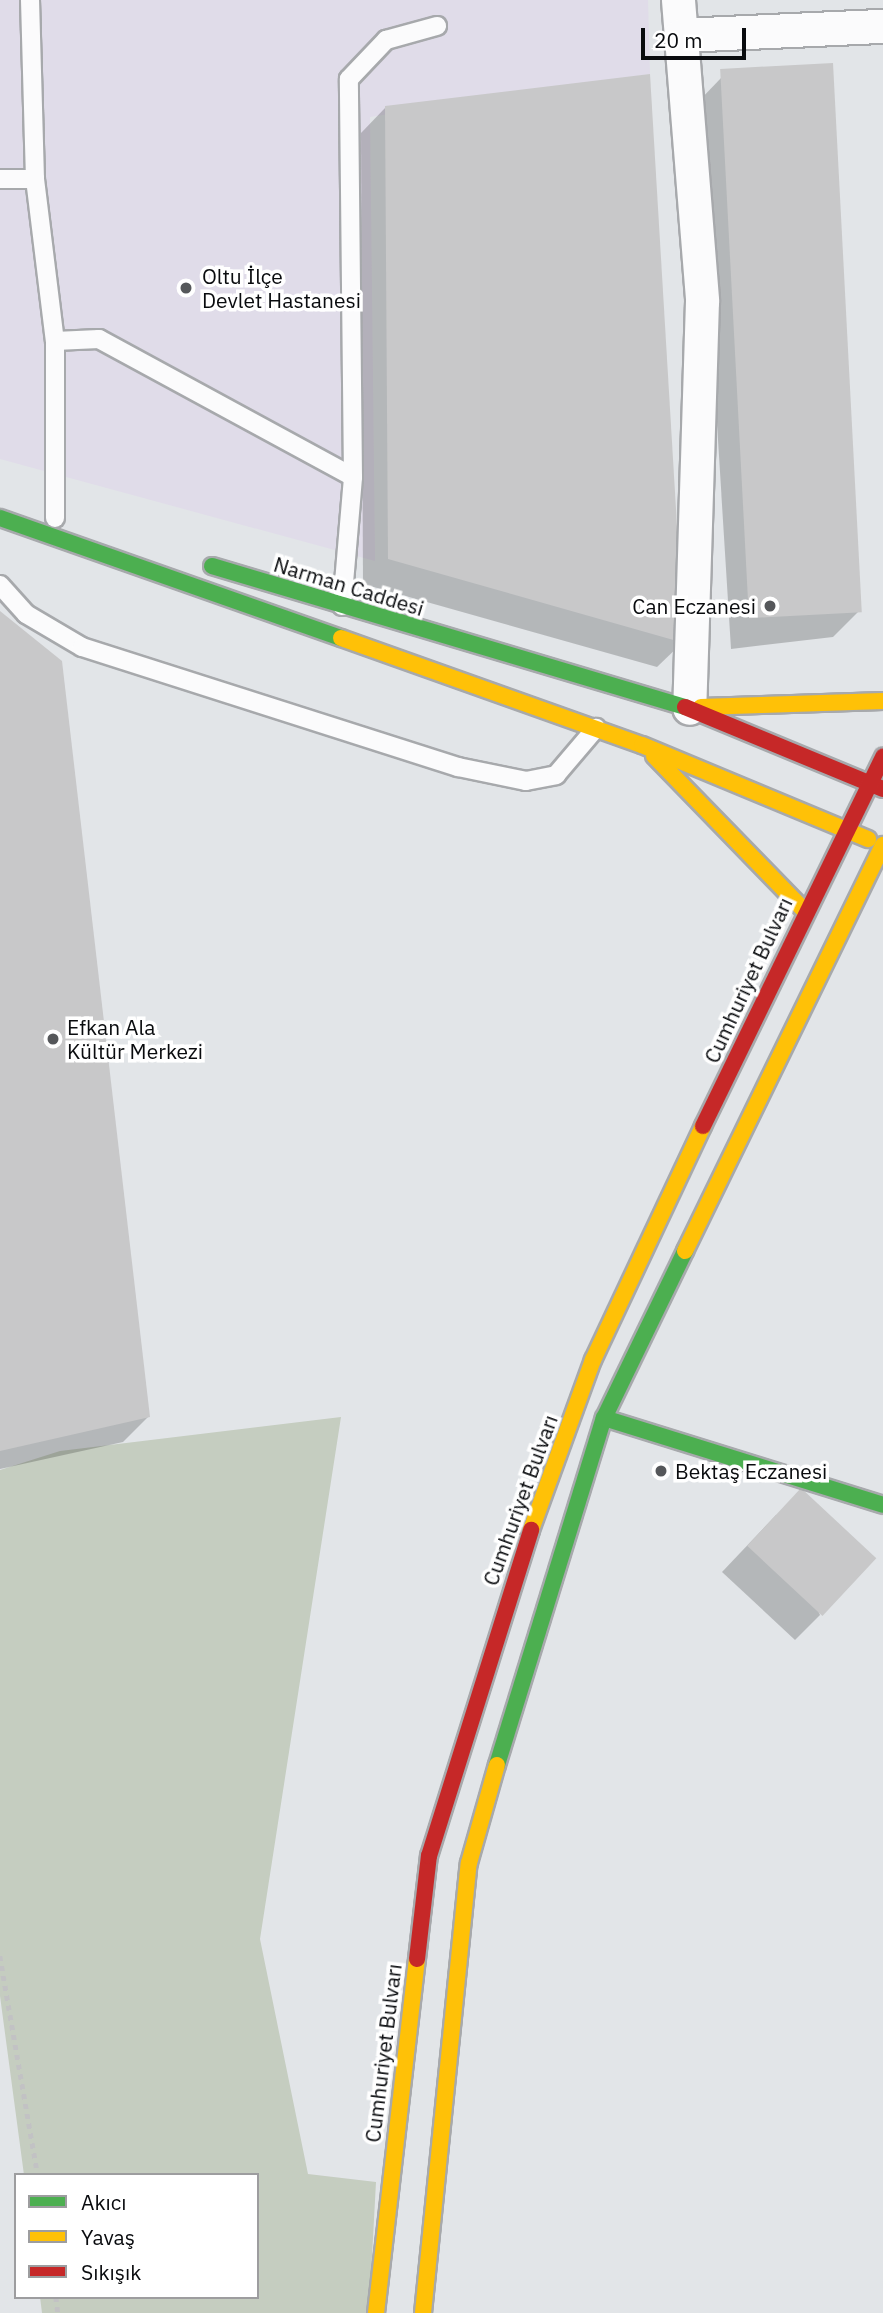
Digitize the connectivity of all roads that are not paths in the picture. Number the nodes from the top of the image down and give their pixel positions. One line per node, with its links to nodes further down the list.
1 (30, 0): 7 (lane)
2 (678, 0): 5 (street)
3 (437, 26): 9 (lane)
4 (883, 26): 5 (street)
5 (681, 35): 18 (street)
6 (0, 178): 7 (lane)
7 (36, 179): 8 (lane)
8 (55, 341): 9 (lane); 12 (lane)
9 (353, 477): 16 (lane)
10 (22, 505): 12 (main road)
11 (0, 518): 19 (main road)
12 (55, 518): 13 (main road)
13 (81, 526)
14 (198, 562): 16 (main road, Narman Caddesi)
15 (0, 585): 19 (lane)
16 (342, 606): 18 (main road, Narman Caddesi)
17 (883, 701): 18 (main road, Narman Caddesi)
18 (689, 708): 22 (main road, Narman Caddesi)
19 (596, 728): 20 (main road)
20 (642, 745): 23 (main road); 25 (main road)
21 (883, 757): 22 (main road, Cumhuriyet Bulvarı)
22 (875, 786): 23 (main road, Cumhuriyet Bulvarı)
23 (844, 830): 24 (main road); 25 (main road, Cumhuriyet Bulvarı)
24 (883, 845): 26 (main road)
25 (804, 910): 28 (main road, Cumhuriyet Bulvarı)
26 (604, 1418): 27 (main road); 29 (main road)
27 (883, 1505)
28 (376, 2313)
29 (423, 2313)

